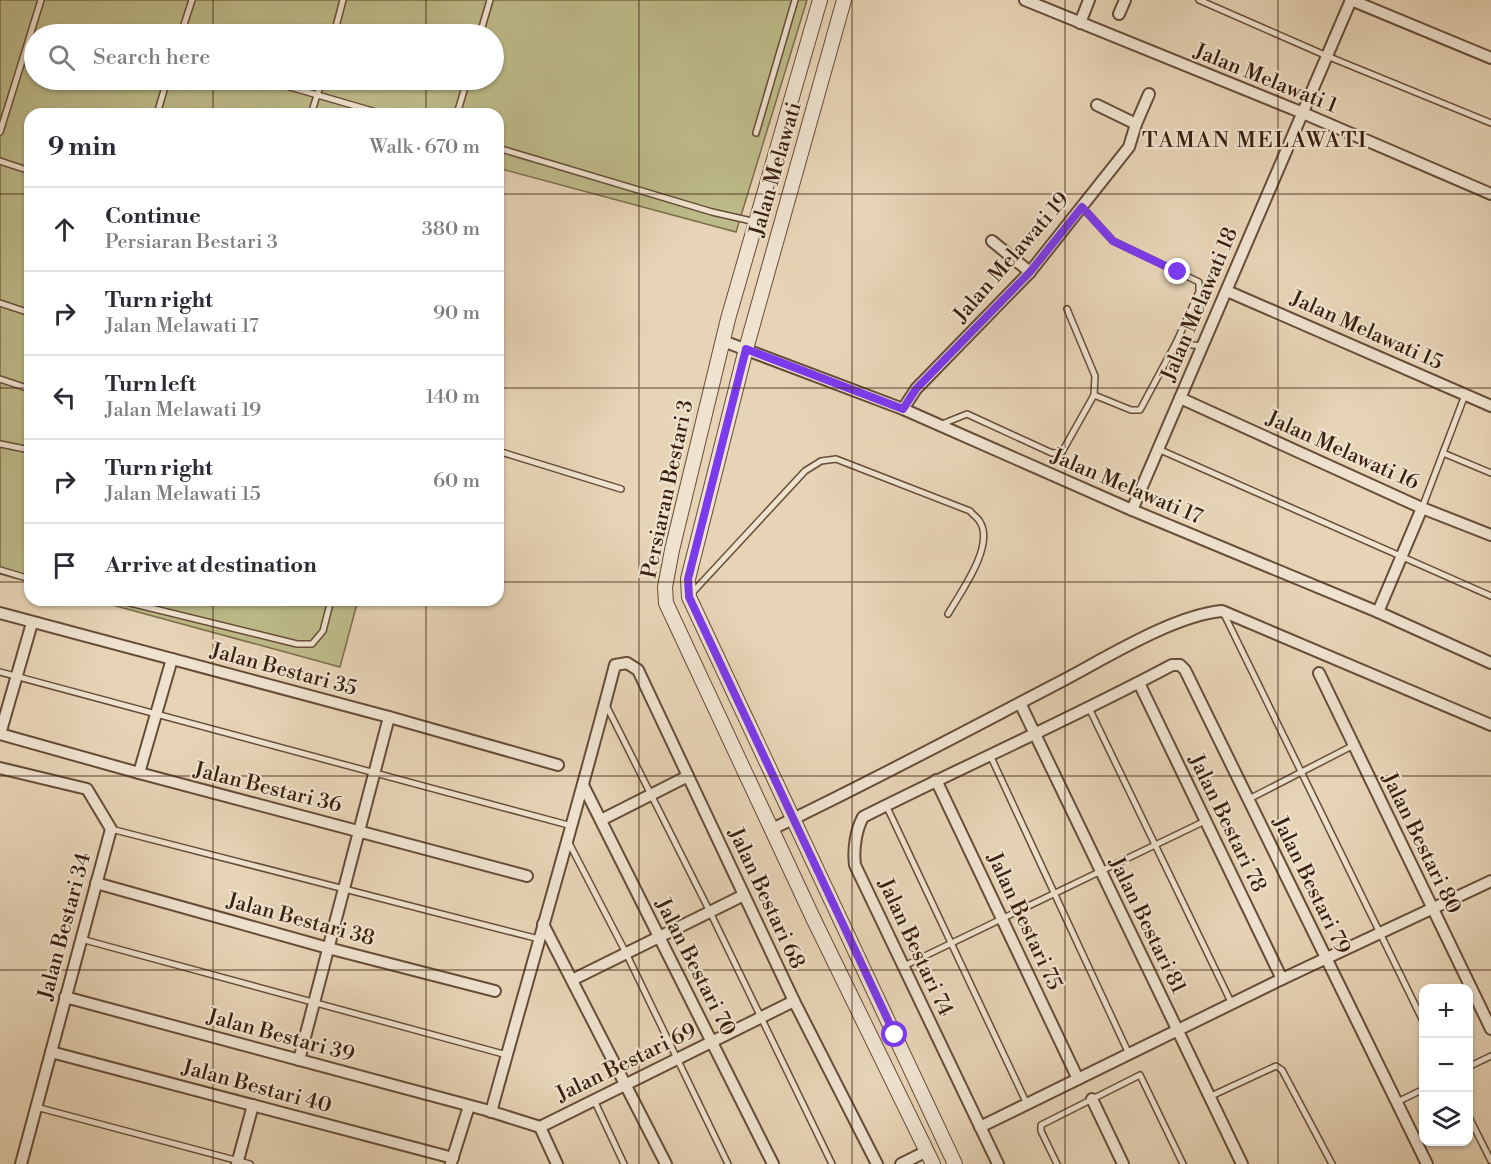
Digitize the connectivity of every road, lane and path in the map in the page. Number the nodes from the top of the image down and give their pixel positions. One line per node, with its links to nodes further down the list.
1 (41, 0): 15 (lane)
2 (192, 0): 16 (lane)
3 (343, 0): 17 (lane)
4 (490, 0): 18 (lane)
5 (795, 0): 37 (lane)
6 (820, 0): 43 (street, Jalan Melawati)
7 (844, 0): 53 (street, Jalan Melawati)
8 (1025, 0): 14 (street, Jalan Melawati 1)
9 (1089, 0): 14 (street)
10 (1125, 0): 13 (street)
11 (1199, 0): 20 (lane)
12 (1351, 0): 20 (street, Jalan Melawati 18); 21 (street)
13 (1119, 14)
14 (1080, 23): 33 (street, Jalan Melawati 1)
15 (34, 24)
16 (184, 24)
17 (337, 24)
18 (483, 24)
19 (24, 55): 36 (lane)
20 (1327, 56): 33 (street, Jalan Melawati 18); 34 (lane)
21 (1491, 58)
22 (164, 90): 29 (lane)
23 (301, 90): 27 (lane)
24 (319, 90): 27 (lane)
25 (464, 90): 32 (lane)
26 (1149, 94): 35 (street, Jalan Melawati 19)
27 (318, 95): 30 (lane); 31 (lane)
28 (1097, 105): 35 (street)
29 (159, 108)
30 (313, 108)
31 (362, 108)
32 (458, 108)
33 (1303, 113): 41 (street, Jalan Melawati 1); 46 (street, Jalan Melawati 18)
34 (1491, 123)
35 (1136, 124): 42 (street, Jalan Melawati 19)
36 (0, 132)
37 (756, 133)
38 (504, 150): 43 (lane)
39 (0, 161): 40 (lane)
40 (24, 169)
41 (1491, 194)
42 (1082, 207): 45 (street, Jalan Melawati 19); 51 (lane)
43 (756, 222): 50 (street, Jalan Melawati)
44 (992, 241): 45 (street)
45 (1030, 272): 60 (street, Jalan Melawati 19)
46 (1227, 291): 52 (street, Jalan Melawati 18); 57 (street, Jalan Melawati 15)
47 (0, 303): 49 (lane)
48 (1067, 309): 56 (lane)
49 (24, 311)
50 (723, 341): 53 (street, Jalan Melawati 17); 117 (street, Persiaran Bestari 3)
51 (1176, 342): 52 (lane); 56 (lane)
52 (1203, 347): 58 (street, Jalan Melawati 18)
53 (746, 349): 60 (street, Jalan Melawati 17); 76 (street, Persiaran Bestari 3)
54 (0, 379): 55 (lane)
55 (24, 386)
56 (1094, 395): 61 (lane)
57 (1465, 395): 59 (street, Jalan Melawati 15); 66 (lane)
58 (1180, 398): 64 (street, Jalan Melawati 18); 69 (street, Jalan Melawati 16)
59 (1491, 406)
60 (903, 409): 61 (street, Jalan Melawati 17)
61 (941, 425): 70 (street, Jalan Melawati 17)
62 (0, 444): 63 (lane)
63 (24, 449)
64 (1158, 449): 70 (street, Jalan Melawati 18); 72 (lane)
65 (504, 453): 68 (lane)
66 (1443, 453): 67 (lane); 69 (lane)
67 (1491, 473)
68 (621, 489)
69 (1422, 508): 71 (street, Jalan Melawati 16); 72 (street)
70 (1132, 510): 80 (street, Jalan Melawati 17)
71 (1491, 535)
72 (1400, 557): 75 (lane); 80 (street)
73 (0, 570): 74 (lane)
74 (24, 577)
75 (1491, 596)
76 (689, 597): 82 (lane); 111 (street, Persiaran Bestari 3)
77 (142, 606): 78 (lane)
78 (329, 606)
79 (1222, 611): 90 (street); 95 (street); 102 (lane)
80 (1378, 612): 85 (street, Jalan Melawati 17)
81 (0, 613): 83 (street, Jalan Bestari 35)
82 (948, 614)
83 (32, 623): 84 (street, Jalan Bestari 35); 88 (street)
84 (172, 659): 93 (street); 94 (street, Jalan Bestari 35)
85 (1491, 663)
86 (0, 672): 88 (lane)
87 (1319, 673): 98 (street, Jalan Bestari 80)
88 (17, 676): 93 (lane); 96 (street)
89 (1139, 683): 92 (street, Jalan Bestari 74); 109 (street, Jalan Bestari 79); 113 (street, Jalan Bestari 78)
90 (1020, 703): 97 (street, Jalan Bestari 81); 111 (street)
91 (605, 704): 105 (street, Jalan Bestari 68); 107 (street); 108 (lane)
92 (1089, 708): 97 (street, Jalan Bestari 74); 119 (lane)
93 (156, 714): 103 (street); 104 (lane)
94 (389, 717): 100 (street, Jalan Bestari 35); 104 (street)
95 (1491, 724)
96 (0, 734): 103 (street, Jalan Bestari 36)
97 (1035, 734): 99 (street, Jalan Bestari 74); 120 (street, Jalan Bestari 81)
98 (1354, 745): 102 (lane); 127 (street, Jalan Bestari 80)
99 (990, 755): 106 (street, Jalan Bestari 74); 125 (lane)
100 (558, 765)
101 (0, 768): 115 (street, Jalan Bestari 34)
102 (1301, 772): 109 (lane); 131 (lane)
103 (139, 773): 116 (street, Jalan Bestari 36)
104 (375, 773): 114 (lane); 116 (street)
105 (688, 776): 108 (street); 126 (street, Jalan Bestari 68)
106 (936, 780): 110 (street, Jalan Bestari 74); 129 (street, Jalan Bestari 75)
107 (584, 786): 112 (street, Jalan Bestari 70); 114 (street)
108 (652, 794): 112 (street); 128 (lane)
109 (1249, 799): 138 (street, Jalan Bestari 79)
110 (886, 805): 135 (lane); 139 (street, Jalan Bestari 74)
111 (793, 819): 117 (street); 188 (street, Persiaran Bestari 3)
112 (601, 820): 132 (street, Jalan Bestari 70)
113 (1205, 821): 119 (lane); 140 (street, Jalan Bestari 78)
114 (572, 826): 118 (street)
115 (111, 829): 122 (street, Jalan Bestari 34); 124 (lane)
116 (360, 830): 121 (street, Jalan Bestari 36); 124 (street)
117 (772, 830): 174 (street, Persiaran Bestari 3)
118 (568, 842): 130 (street); 137 (lane)
119 (1154, 846): 120 (lane); 146 (lane)
120 (1100, 872): 125 (lane); 150 (street, Jalan Bestari 81)
121 (527, 876)
122 (96, 883): 133 (street, Jalan Bestari 34); 136 (street, Jalan Bestari 38)
123 (1490, 885): 127 (street)
124 (344, 889): 134 (lane); 136 (street)
125 (1054, 894): 129 (lane); 153 (lane)
126 (744, 895): 128 (street); 144 (street, Jalan Bestari 68)
127 (1432, 908): 131 (street); 149 (street, Jalan Bestari 80)
128 (710, 912): 132 (street); 148 (lane)
129 (1002, 919): 135 (lane); 159 (street, Jalan Bestari 75)
130 (543, 924): 134 (street); 141 (street)
131 (1379, 933): 138 (street); 147 (lane)
132 (659, 937): 137 (street); 151 (street, Jalan Bestari 70)
133 (81, 939): 143 (street, Jalan Bestari 34); 145 (lane)
134 (538, 939): 154 (street)
135 (952, 943): 139 (lane); 166 (lane)
136 (328, 948): 142 (street, Jalan Bestari 38); 145 (street)
137 (626, 953): 141 (street); 156 (lane)
138 (1327, 958): 140 (street); 165 (street, Jalan Bestari 79)
139 (904, 966): 173 (street, Jalan Bestari 74)
140 (1282, 979): 146 (street)
141 (572, 980): 160 (street)
142 (495, 991)
143 (65, 997): 152 (street, Jalan Bestari 34); 157 (street, Jalan Bestari 39)
144 (794, 1000): 148 (street, Jalan Bestari 69); 186 (street, Jalan Bestari 68)
145 (314, 1002): 154 (lane); 157 (street)
146 (1232, 1004): 150 (street)
147 (1419, 1013)
148 (760, 1016): 151 (street, Jalan Bestari 69); 185 (lane)
149 (1491, 1029)
150 (1177, 1031): 153 (street); 162 (street, Jalan Bestari 81)
151 (711, 1042): 156 (street, Jalan Bestari 69); 184 (street, Jalan Bestari 70)
152 (51, 1052): 167 (street, Jalan Bestari 40); 169 (street, Jalan Bestari 34)
153 (1129, 1054): 159 (street)
154 (507, 1055): 170 (street)
155 (1491, 1056): 158 (lane)
156 (677, 1059): 160 (street, Jalan Bestari 69); 183 (lane)
157 (299, 1060): 168 (street, Jalan Bestari 39)
158 (1473, 1065)
159 (1078, 1079): 166 (street)
160 (625, 1084): 164 (street, Jalan Bestari 69); 182 (street)
161 (1419, 1091): 165 (lane)
162 (1209, 1097): 193 (street, Jalan Bestari 81); 194 (lane)
163 (1092, 1099): 190 (lane); 191 (street); 192 (lane)
164 (594, 1100): 172 (street, Jalan Bestari 69); 181 (lane)
165 (1397, 1102): 195 (street, Jalan Bestari 79)
166 (1027, 1104): 173 (street)
167 (253, 1105): 175 (street, Jalan Bestari 40); 177 (street)
168 (469, 1106): 170 (street, Jalan Bestari 39); 175 (street)
169 (36, 1107): 177 (lane); 178 (street, Jalan Bestari 34)
170 (488, 1111): 172 (street, Jalan Bestari 39)
171 (1473, 1125): 176 (lane)
172 (540, 1127): 180 (street)
173 (980, 1127): 189 (street, Jalan Bestari 74)
174 (930, 1158): 187 (street)
175 (452, 1161)
176 (1491, 1161)
177 (238, 1162): 179 (lane)
178 (21, 1164)
179 (250, 1164)
180 (557, 1164)
181 (624, 1164)
182 (666, 1164)
183 (728, 1164)
184 (773, 1164)
185 (832, 1164)
186 (877, 1164)
187 (901, 1164)
188 (955, 1164)
189 (998, 1164)
190 (1057, 1164)
191 (1123, 1164)
192 (1183, 1164)
193 (1242, 1164)
194 (1332, 1164)
195 (1427, 1164)

